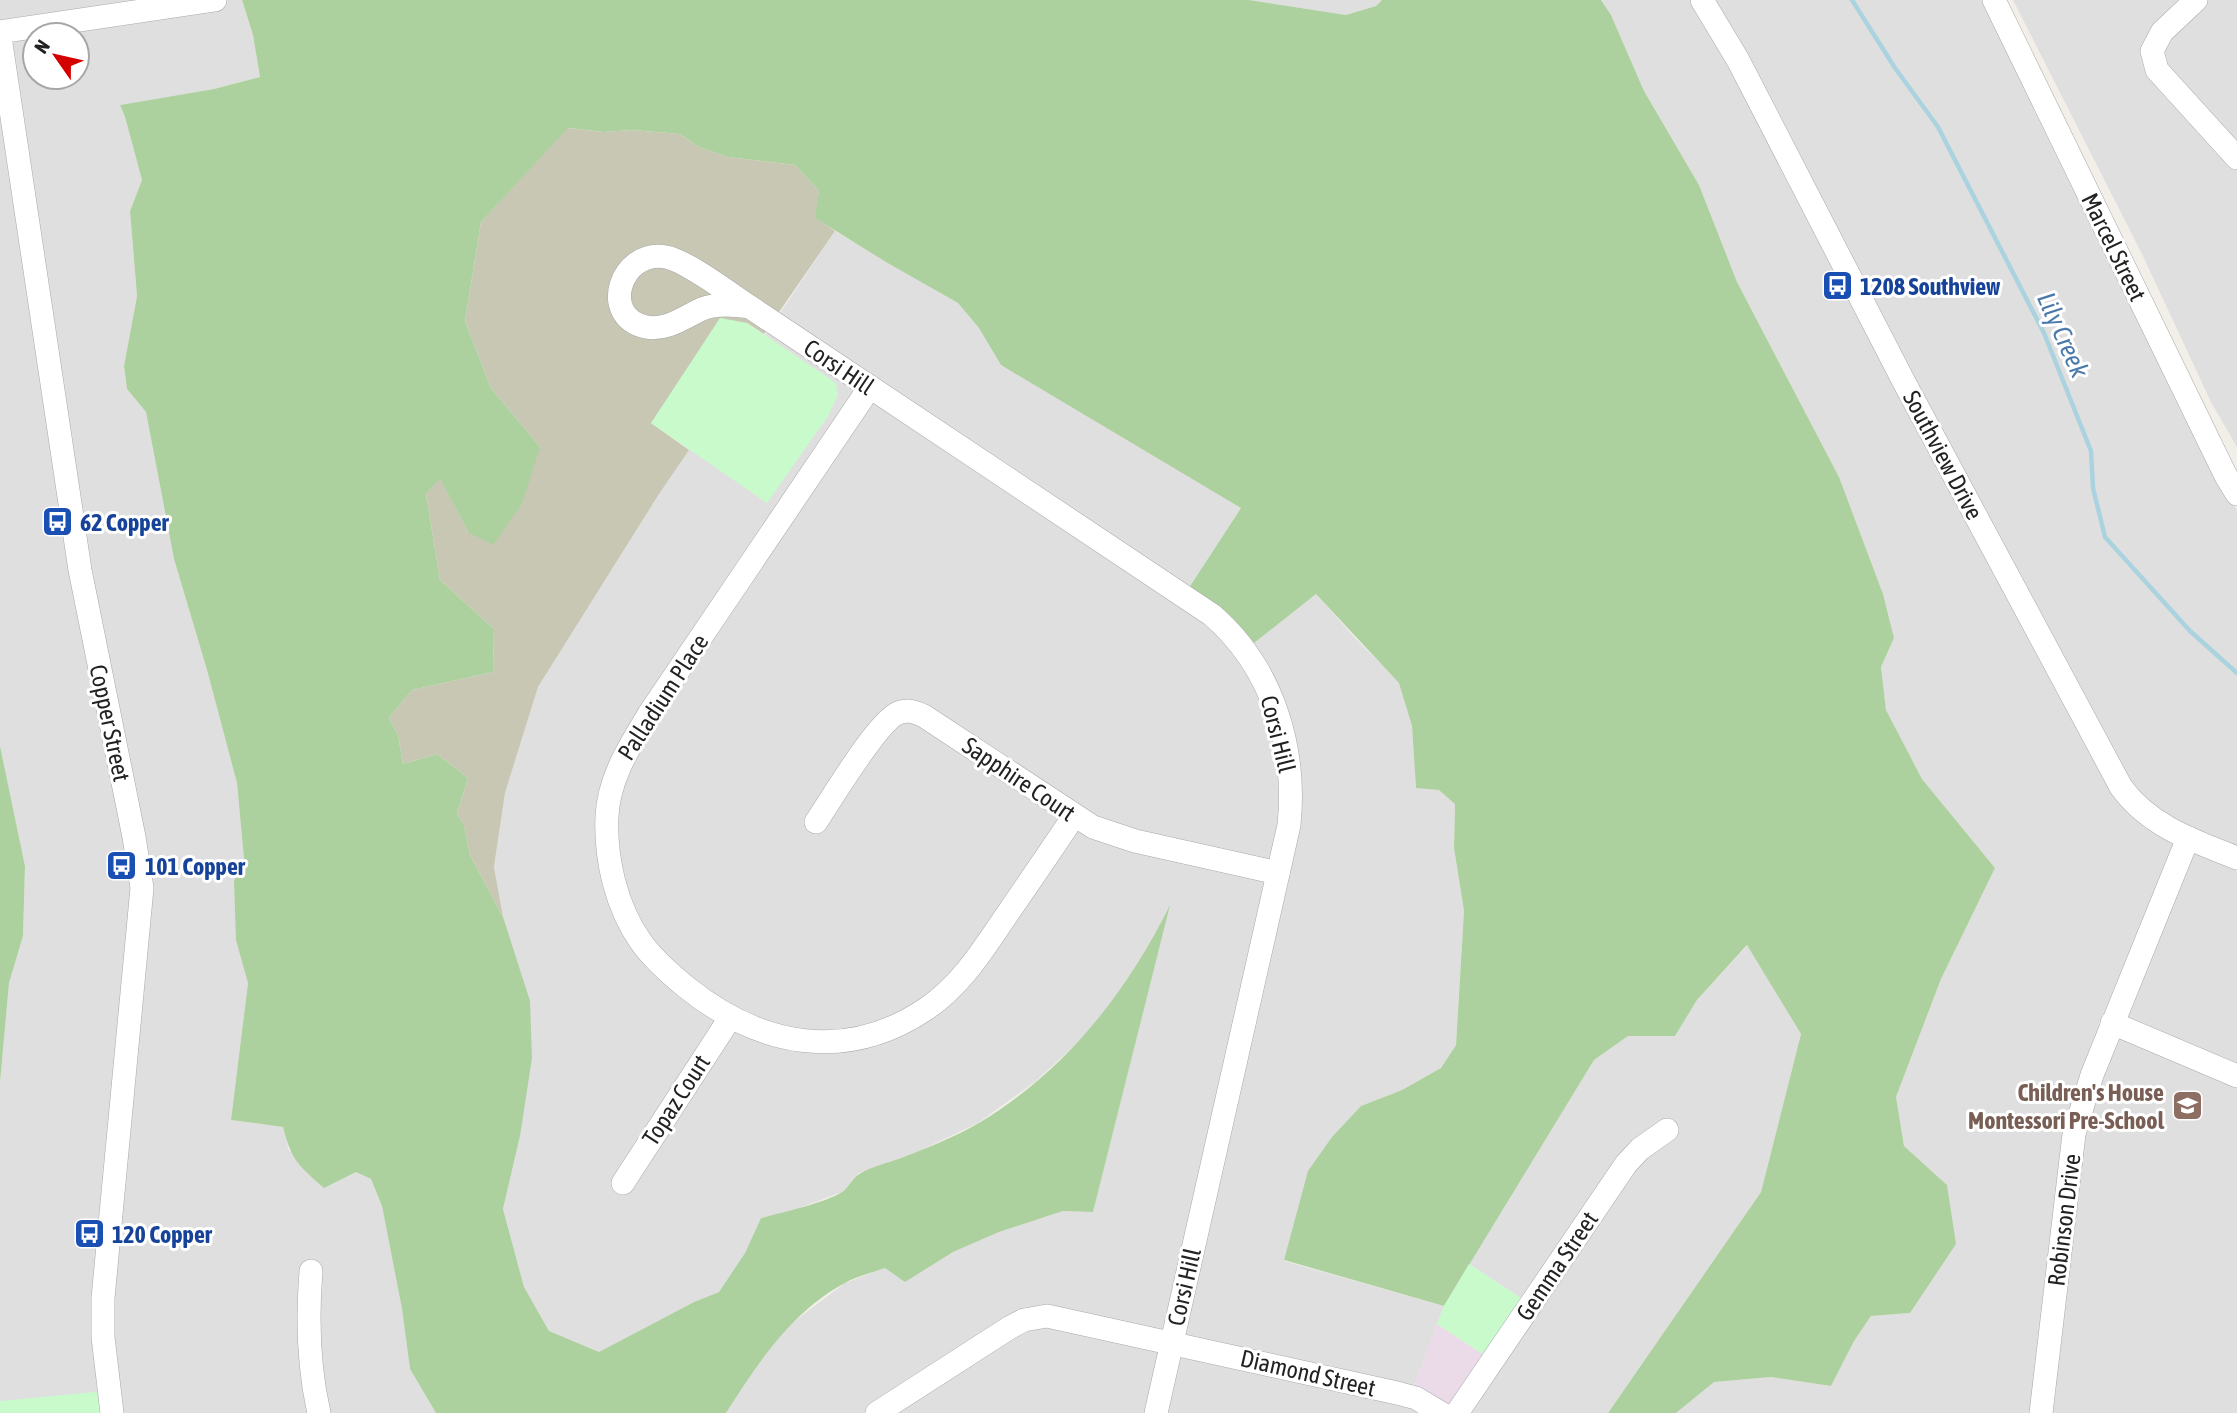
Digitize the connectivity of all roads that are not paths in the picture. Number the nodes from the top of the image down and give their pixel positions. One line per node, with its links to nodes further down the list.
1 (215, 0): 5 (street)
2 (1702, 0): 12 (street, Southview Drive)
3 (1994, 0): 9 (street, Marcel Street)
4 (2196, 0): 6 (street)
5 (0, 35): 22 (street, Copper Street)
6 (2237, 158)
7 (750, 307): 7 (street, Corsi Hill); 8 (street, Corsi Hill)
8 (870, 387): 14 (street, Corsi Hill); 15 (street, Palladium Place)
9 (2237, 494)
10 (1074, 816): 11 (street, Sapphire Court); 14 (street, Sapphire Court); 15 (street, Palladium Place)
11 (816, 822)
12 (2188, 838): 13 (street, Southview Drive); 16 (street, Robinson Drive)
13 (2237, 858)
14 (1278, 873): 21 (street, Corsi Hill)
15 (730, 1018): 19 (street, Topaz Court)
16 (2112, 1023): 17 (street); 28 (street, Robinson Drive)
17 (2237, 1076)
18 (1667, 1130): 27 (street, Gemma Street)
19 (623, 1183)
20 (311, 1271): 23 (street)
21 (1172, 1343): 24 (street, Diamond Street); 25 (street, Corsi Hill); 26 (street, Diamond Street)
22 (112, 1413)
23 (319, 1413)
24 (877, 1413)
25 (1156, 1413)
26 (1441, 1413)
27 (1457, 1413)
28 (2041, 1413)

